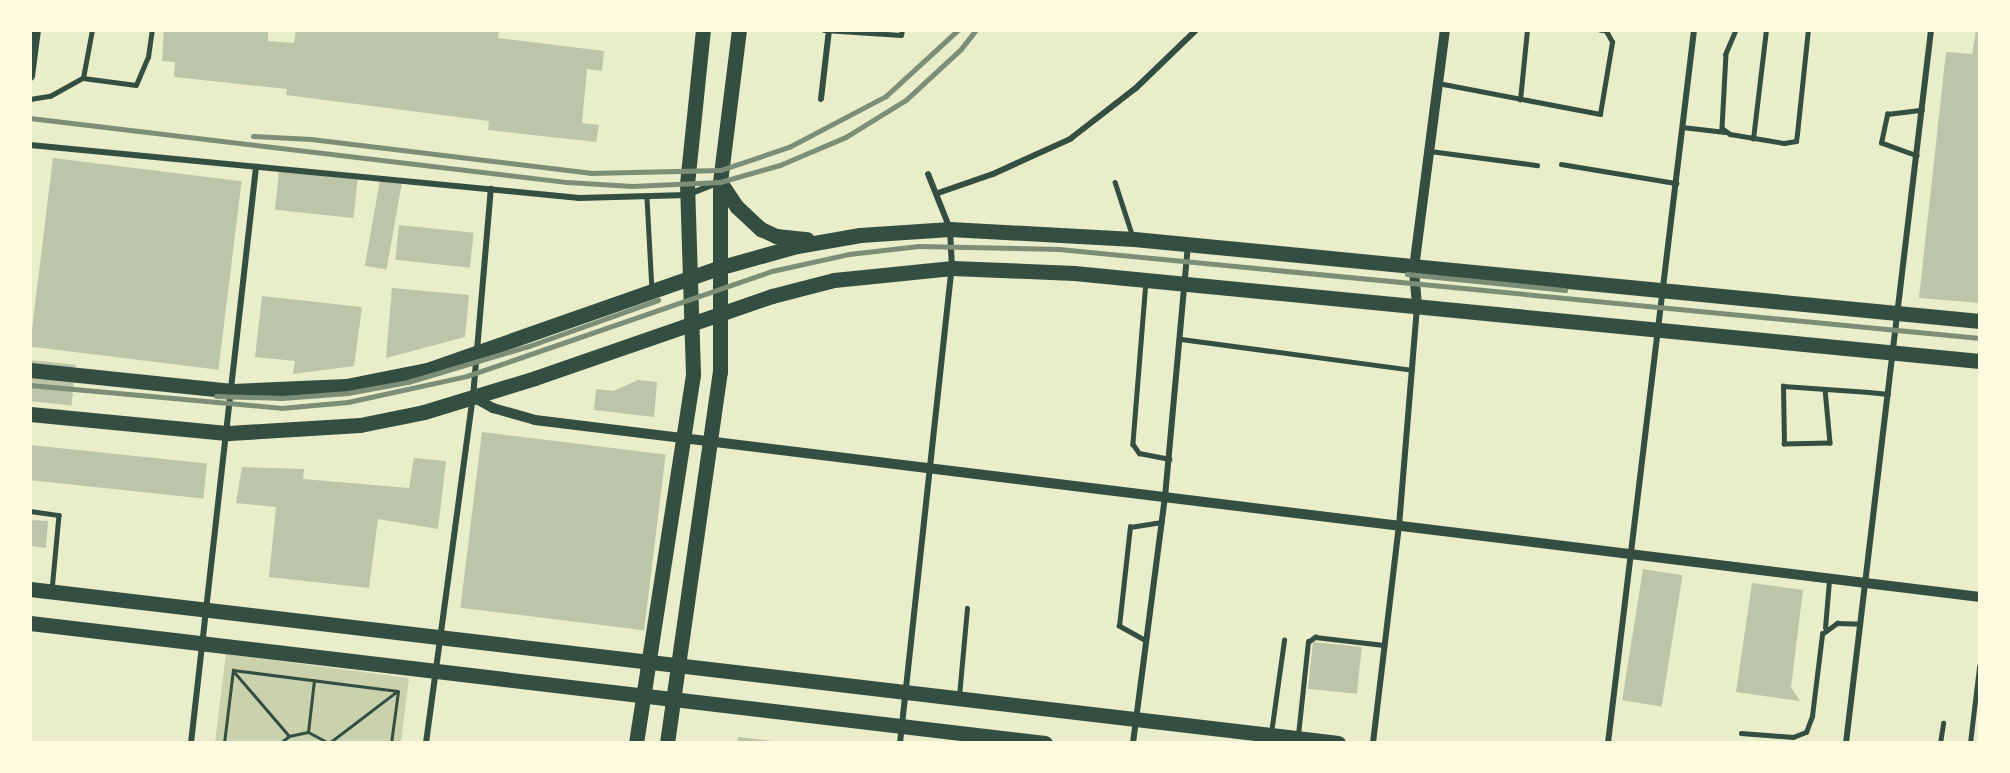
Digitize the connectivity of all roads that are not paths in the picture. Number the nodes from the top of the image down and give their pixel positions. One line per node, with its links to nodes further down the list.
1 (36, 30): 17 (street)
2 (92, 30): 18 (lane)
3 (152, 30): 18 (lane)
4 (703, 30): 39 (main road)
5 (739, 30): 34 (main road)
6 (827, 30): 7 (lane); 21 (street)
7 (902, 30)
8 (1196, 30): 38 (street)
9 (1445, 30): 19 (street)
10 (1527, 30): 22 (lane)
11 (1600, 30): 22 (lane)
12 (1694, 30): 24 (street)
13 (1736, 30): 25 (lane)
14 (1766, 30): 26 (lane)
15 (1808, 30): 26 (lane)
16 (1931, 30): 23 (street)
17 (30, 76)
18 (83, 78): 20 (lane)
19 (1438, 83): 22 (lane); 28 (street)
20 (30, 99)
21 (821, 99)
22 (1520, 99)
23 (1922, 110): 29 (street); 29 (lane)
24 (1682, 127): 25 (lane); 36 (street)
25 (1725, 132): 26 (lane)
26 (1753, 139)
27 (30, 145): 32 (street)
28 (1430, 151): 31 (lane); 47 (street)
29 (1917, 156): 55 (street)
30 (1562, 164): 36 (lane)
31 (1538, 165)
32 (256, 167): 37 (street); 66 (street)
33 (928, 174): 38 (street)
34 (720, 182): 39 (street); 42 (main road); 45 (main road)
35 (1115, 182): 43 (lane)
36 (1676, 183): 51 (street)
37 (490, 189): 40 (street); 61 (street)
38 (938, 194): 41 (street)
39 (687, 195): 40 (street); 48 (main road)
40 (647, 198): 52 (lane)
41 (950, 230): 42 (main road); 43 (main road); 46 (street)
42 (828, 239): 45 (main road)
43 (1134, 240): 44 (main road)
44 (1188, 246): 47 (main road); 50 (street)
45 (718, 268): 48 (main road); 54 (main road)
46 (952, 268): 49 (main road); 54 (main road); 74 (street)
47 (1414, 268): 51 (main road); 53 (street)
48 (690, 278): 52 (main road); 57 (main road)
49 (1146, 280): 50 (main road); 73 (lane)
50 (1184, 283): 53 (main road); 59 (street)
51 (1663, 291): 55 (main road); 58 (street)
52 (652, 292): 61 (main road)
53 (1417, 305): 58 (main road); 64 (street)
54 (718, 313): 57 (main road); 72 (main road)
55 (1899, 314): 56 (main road); 60 (street)
56 (1980, 321)
57 (691, 323): 68 (main road); 71 (main road)
58 (1658, 331): 60 (main road); 79 (street)
59 (1181, 339): 64 (lane); 73 (street)
60 (1893, 353): 62 (main road); 67 (street)
61 (477, 355): 66 (main road); 68 (street)
62 (1980, 360)
63 (30, 370): 66 (main road)
64 (1412, 370): 78 (street)
65 (1825, 389): 65 (lane); 67 (lane)
66 (232, 391): 70 (street)
67 (1888, 394): 81 (street)
68 (473, 397): 70 (main road); 71 (street); 90 (street)
69 (30, 414): 70 (main road)
70 (228, 433): 86 (street)
71 (683, 438): 72 (street); 95 (main road)
72 (710, 441): 74 (street); 96 (main road)
73 (1169, 459): 75 (street)
74 (932, 469): 75 (street); 99 (street)
75 (1165, 497): 77 (street); 78 (street)
76 (30, 511): 83 (lane)
77 (1162, 522): 92 (street); 92 (lane)
78 (1399, 526): 79 (street); 94 (street)
79 (1631, 554): 80 (street); 119 (street)
80 (1829, 578): 81 (street); 89 (lane)
81 (1864, 583): 84 (street); 88 (street)
82 (30, 589): 83 (main road)
83 (52, 592): 86 (main road)
84 (1980, 597)
85 (967, 608): 101 (lane)
86 (207, 610): 90 (main road); 93 (street)
87 (30, 623): 93 (main road)
88 (1860, 624): 89 (lane); 120 (street)
89 (1825, 628): 109 (lane)
90 (440, 638): 95 (main road); 98 (street)
91 (1284, 640): 107 (lane)
92 (1146, 642): 103 (street)
93 (202, 643): 98 (main road); 110 (street)
94 (1384, 645): 108 (lane); 118 (street)
95 (648, 662): 96 (main road); 100 (main road)
96 (678, 665): 99 (main road); 102 (main road)
97 (1980, 667): 122 (lane)
98 (436, 671): 100 (main road); 111 (street)
99 (907, 692): 101 (main road); 105 (street)
100 (643, 695): 102 (main road); 112 (main road)
101 (959, 698): 103 (main road)
102 (674, 699): 105 (main road); 113 (main road)
103 (1135, 719): 107 (main road); 116 (street)
104 (1943, 723): 121 (lane)
105 (902, 726): 114 (street); 115 (main road)
106 (1741, 733): 109 (lane)
107 (1271, 735): 108 (main road)
108 (1298, 738): 117 (main road)
109 (1784, 740)
110 (191, 743)
111 (426, 743)
112 (636, 743)
113 (667, 743)
114 (900, 743)
115 (1045, 743)
116 (1133, 743)
117 (1338, 743)
118 (1373, 743)
119 (1608, 743)
120 (1846, 743)
121 (1940, 743)
122 (1970, 743)

